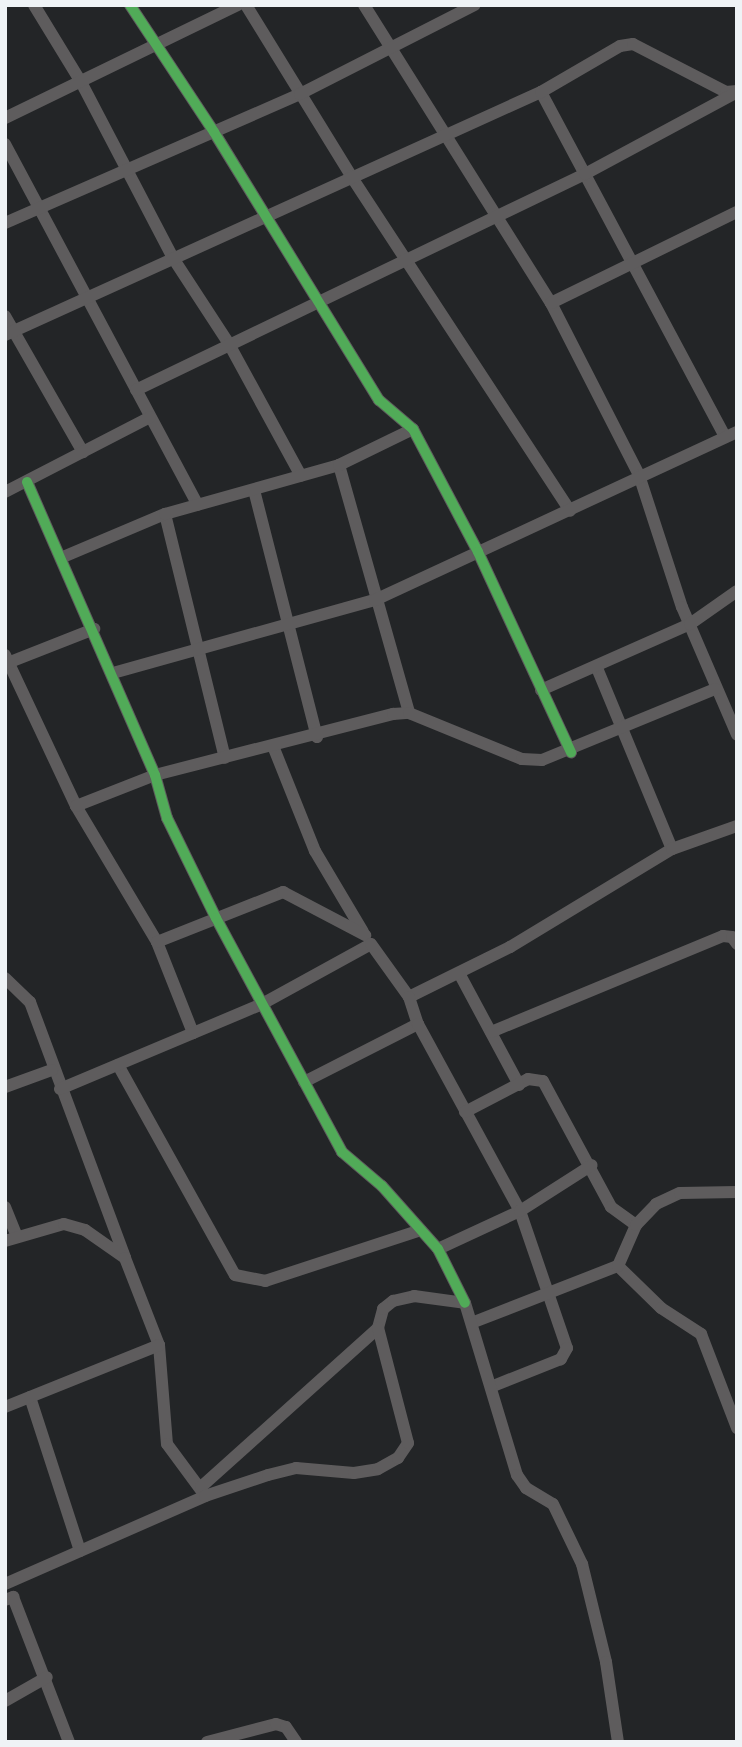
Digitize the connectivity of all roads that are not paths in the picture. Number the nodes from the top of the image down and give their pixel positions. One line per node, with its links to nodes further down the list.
1 (34, 5): 9 (street)
2 (130, 5): 7 (street)
3 (238, 5): 7 (street)
4 (246, 5): 12 (street)
5 (363, 5): 8 (street)
6 (475, 5): 8 (street)
7 (159, 43): 9 (street); 14 (street)
8 (392, 49): 12 (street); 15 (street)
9 (80, 82): 13 (street); 17 (street)
10 (737, 91): 11 (street); 18 (street)
11 (541, 92): 15 (street); 18 (street)
12 (300, 94): 14 (street); 19 (street)
13 (5, 118)
14 (215, 132): 17 (street); 22 (street)
15 (447, 134): 19 (street); 23 (street)
16 (5, 144): 20 (street)
17 (127, 170): 20 (street); 25 (street)
18 (585, 174): 23 (street); 27 (street)
19 (351, 176): 22 (street); 26 (street)
20 (40, 209): 24 (street); 28 (street)
21 (737, 212): 27 (street)
22 (266, 214): 25 (street); 29 (street)
23 (499, 215): 26 (street); 30 (street)
24 (5, 223)
25 (173, 258): 28 (street); 33 (street)
26 (406, 261): 29 (street); 46 (street)
27 (631, 261): 30 (street); 37 (street)
28 (86, 299): 32 (street); 34 (street)
29 (319, 302): 33 (street); 36 (street)
30 (551, 303): 40 (street)
31 (5, 316): 32 (street)
32 (10, 333): 38 (street)
33 (229, 344): 34 (street); 41 (street)
34 (136, 390): 35 (street)
35 (150, 417): 38 (street); 45 (street)
36 (413, 429): 39 (street); 48 (street)
37 (731, 435): 40 (street)
38 (83, 452): 42 (street)
39 (339, 465): 41 (street); 51 (street)
40 (639, 475): 46 (street); 52 (street)
41 (301, 476): 43 (street)
42 (27, 482): 44 (street); 49 (street)
43 (254, 490): 45 (street); 53 (street)
44 (5, 492)
45 (198, 505): 47 (street)
46 (570, 511): 48 (street)
47 (165, 514): 49 (street); 55 (street)
48 (478, 552): 51 (street); 60 (street)
49 (63, 557): 54 (street)
50 (737, 591): 52 (street)
51 (375, 600): 53 (street); 61 (street)
52 (690, 624): 57 (street); 59 (street)
53 (291, 626): 55 (street); 65 (street)
54 (94, 629): 56 (street); 58 (street)
55 (200, 650): 58 (street); 68 (street)
56 (6, 661): 70 (street)
57 (597, 668): 60 (street); 63 (street)
58 (113, 673): 69 (street)
59 (715, 689): 62 (street); 63 (street)
60 (541, 690): 67 (street)
61 (409, 713): 65 (street); 67 (street)
62 (734, 720): 64 (street)
63 (622, 730): 67 (street); 72 (street)
64 (737, 735)
65 (317, 737): 66 (street)
66 (273, 746): 68 (street); 74 (street)
67 (571, 752)
68 (225, 758): 69 (street)
69 (155, 775): 70 (street); 73 (street)
70 (76, 806): 75 (street)
71 (737, 826): 72 (street)
72 (672, 849): 77 (street)
73 (216, 918): 74 (street); 75 (street); 80 (street)
74 (368, 940): 79 (street); 80 (street)
75 (157, 942): 83 (street)
76 (737, 944): 82 (street)
77 (459, 973): 79 (street); 82 (street)
78 (5, 978): 85 (street)
79 (409, 997): 81 (street)
80 (262, 1004): 83 (street); 86 (street)
81 (418, 1024): 86 (street); 90 (street)
82 (491, 1032): 87 (street)
83 (193, 1033): 84 (street)
84 (118, 1065): 89 (street); 96 (street)
85 (52, 1070): 88 (street); 89 (street)
86 (304, 1082): 96 (street)
87 (519, 1085): 90 (street); 91 (street)
88 (5, 1087)
89 (60, 1089): 99 (street)
90 (465, 1112): 94 (street)
91 (592, 1165): 94 (street); 95 (street)
92 (737, 1192): 95 (street)
93 (5, 1207): 97 (street)
94 (520, 1210): 98 (street); 101 (street)
95 (636, 1225): 100 (street)
96 (421, 1230): 98 (street)
97 (11, 1239): 99 (street)
98 (438, 1248): 102 (street)
99 (125, 1258): 105 (street)
100 (618, 1266): 101 (street); 109 (street)
101 (552, 1294): 103 (street); 106 (street)
102 (465, 1303): 103 (street); 104 (street)
103 (474, 1322): 106 (street)
104 (378, 1328): 110 (street); 110 (street)
105 (159, 1345): 107 (street); 110 (street)
106 (493, 1386): 118 (street)
107 (30, 1398): 108 (street); 111 (street)
108 (5, 1406)
109 (737, 1428)
110 (203, 1492): 111 (street)
111 (80, 1551): 112 (street)
112 (7, 1592): 113 (street)
113 (47, 1677): 114 (street); 115 (street)
114 (5, 1701)
115 (69, 1742)
116 (207, 1742): 117 (street)
117 (296, 1742)
118 (618, 1742)

